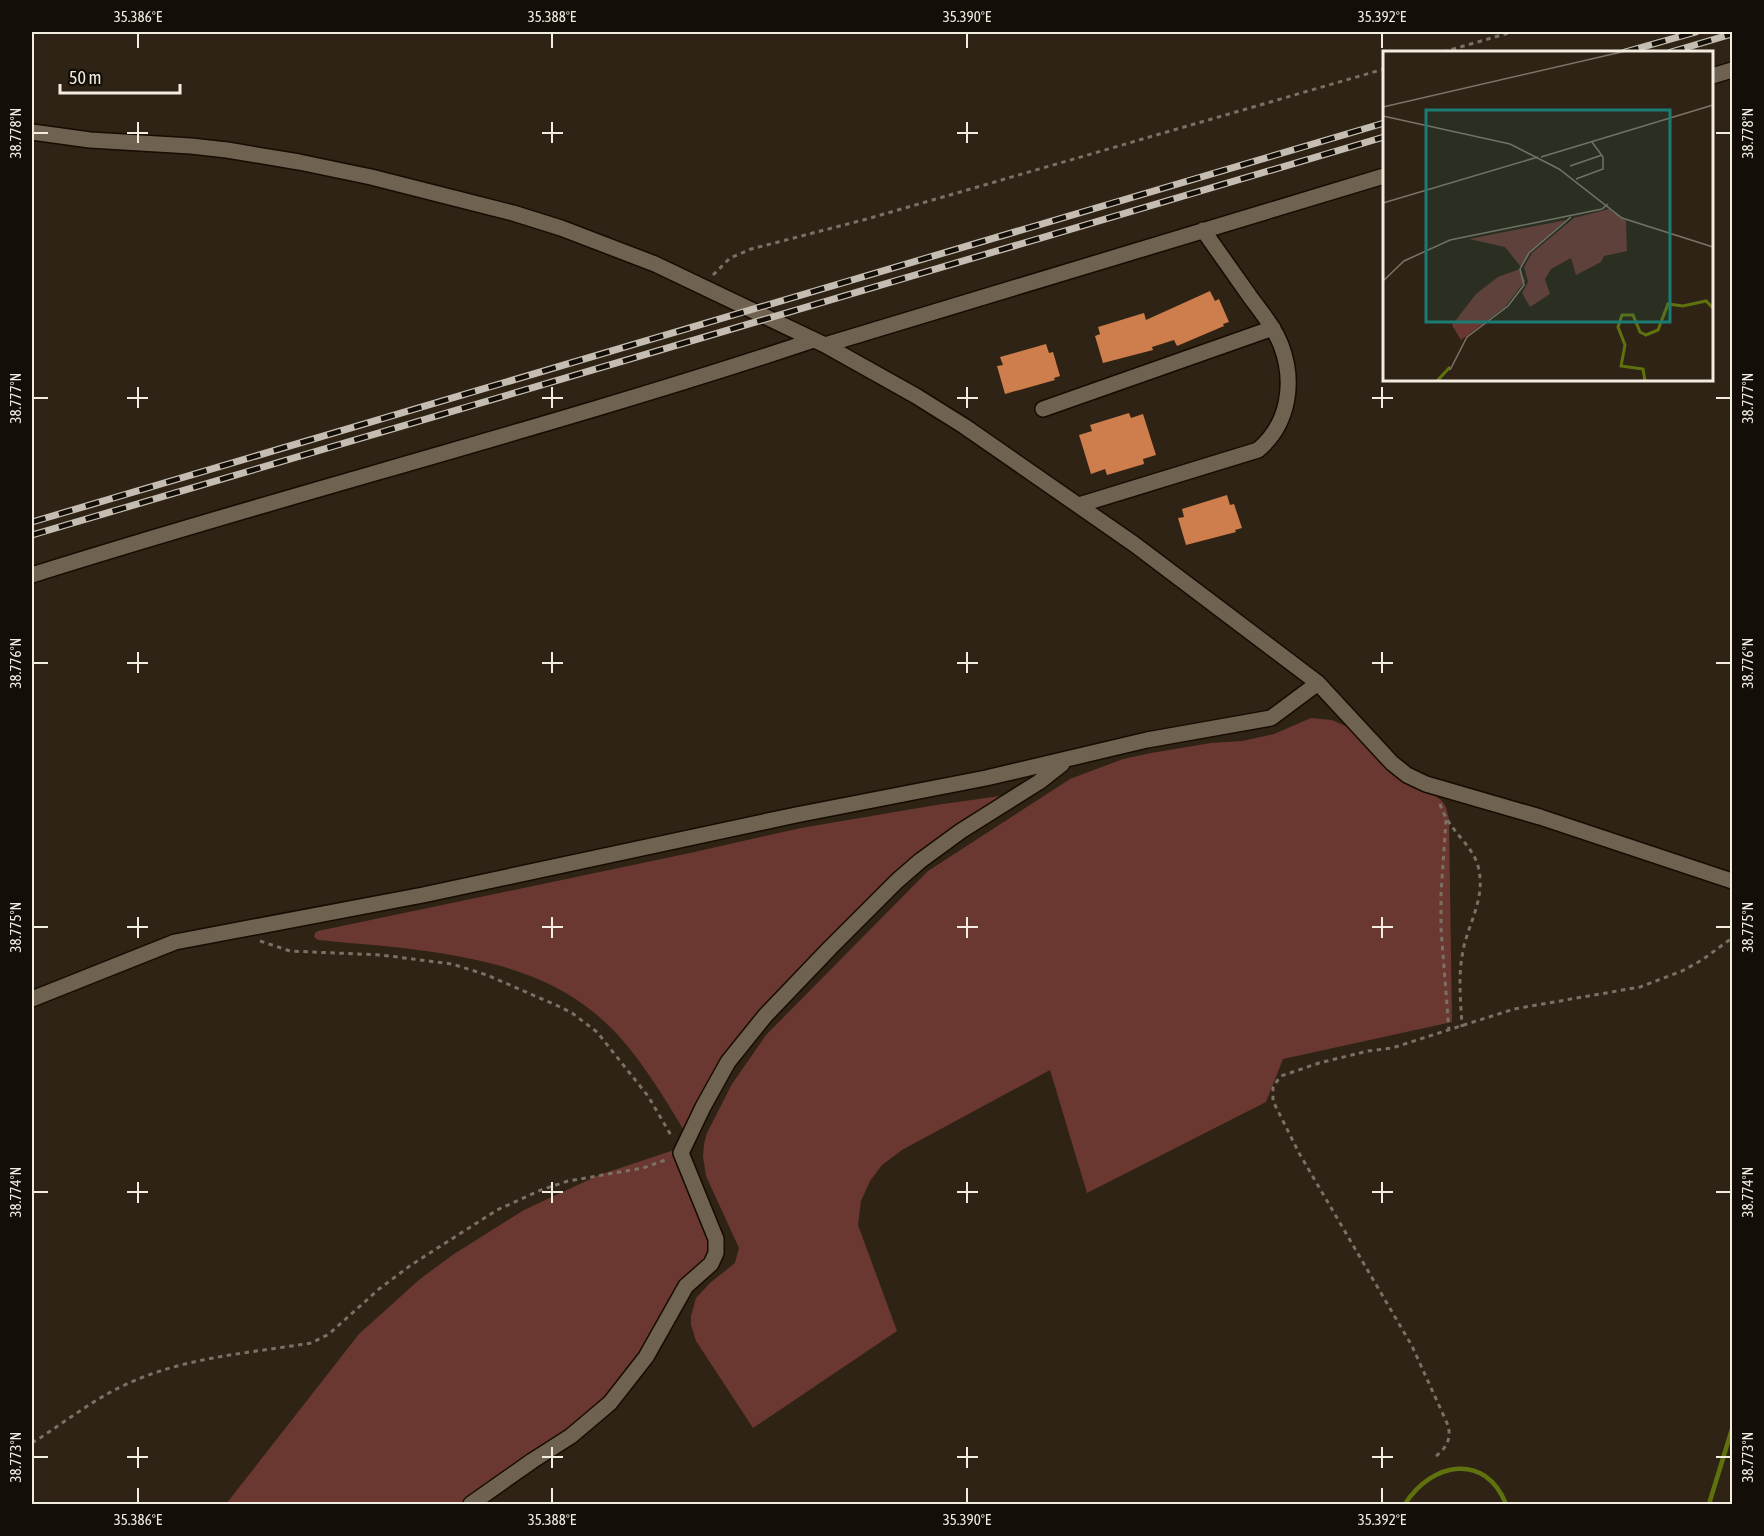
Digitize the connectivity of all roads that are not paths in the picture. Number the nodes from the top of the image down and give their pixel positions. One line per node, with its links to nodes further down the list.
1 (1732, 70): 2 (street)
2 (1713, 76)
3 (32, 132): 7 (street)
4 (1383, 176): 5 (street)
5 (1203, 230): 6 (street); 7 (street)
6 (1273, 328): 8 (street); 9 (street)
7 (820, 343): 9 (street); 10 (street)
8 (1043, 409)
9 (1079, 505): 11 (street)
10 (32, 575)
11 (1318, 683): 12 (street); 13 (street)
12 (1067, 760): 14 (street); 15 (street)
13 (1732, 881)
14 (32, 999)
15 (471, 1504)

